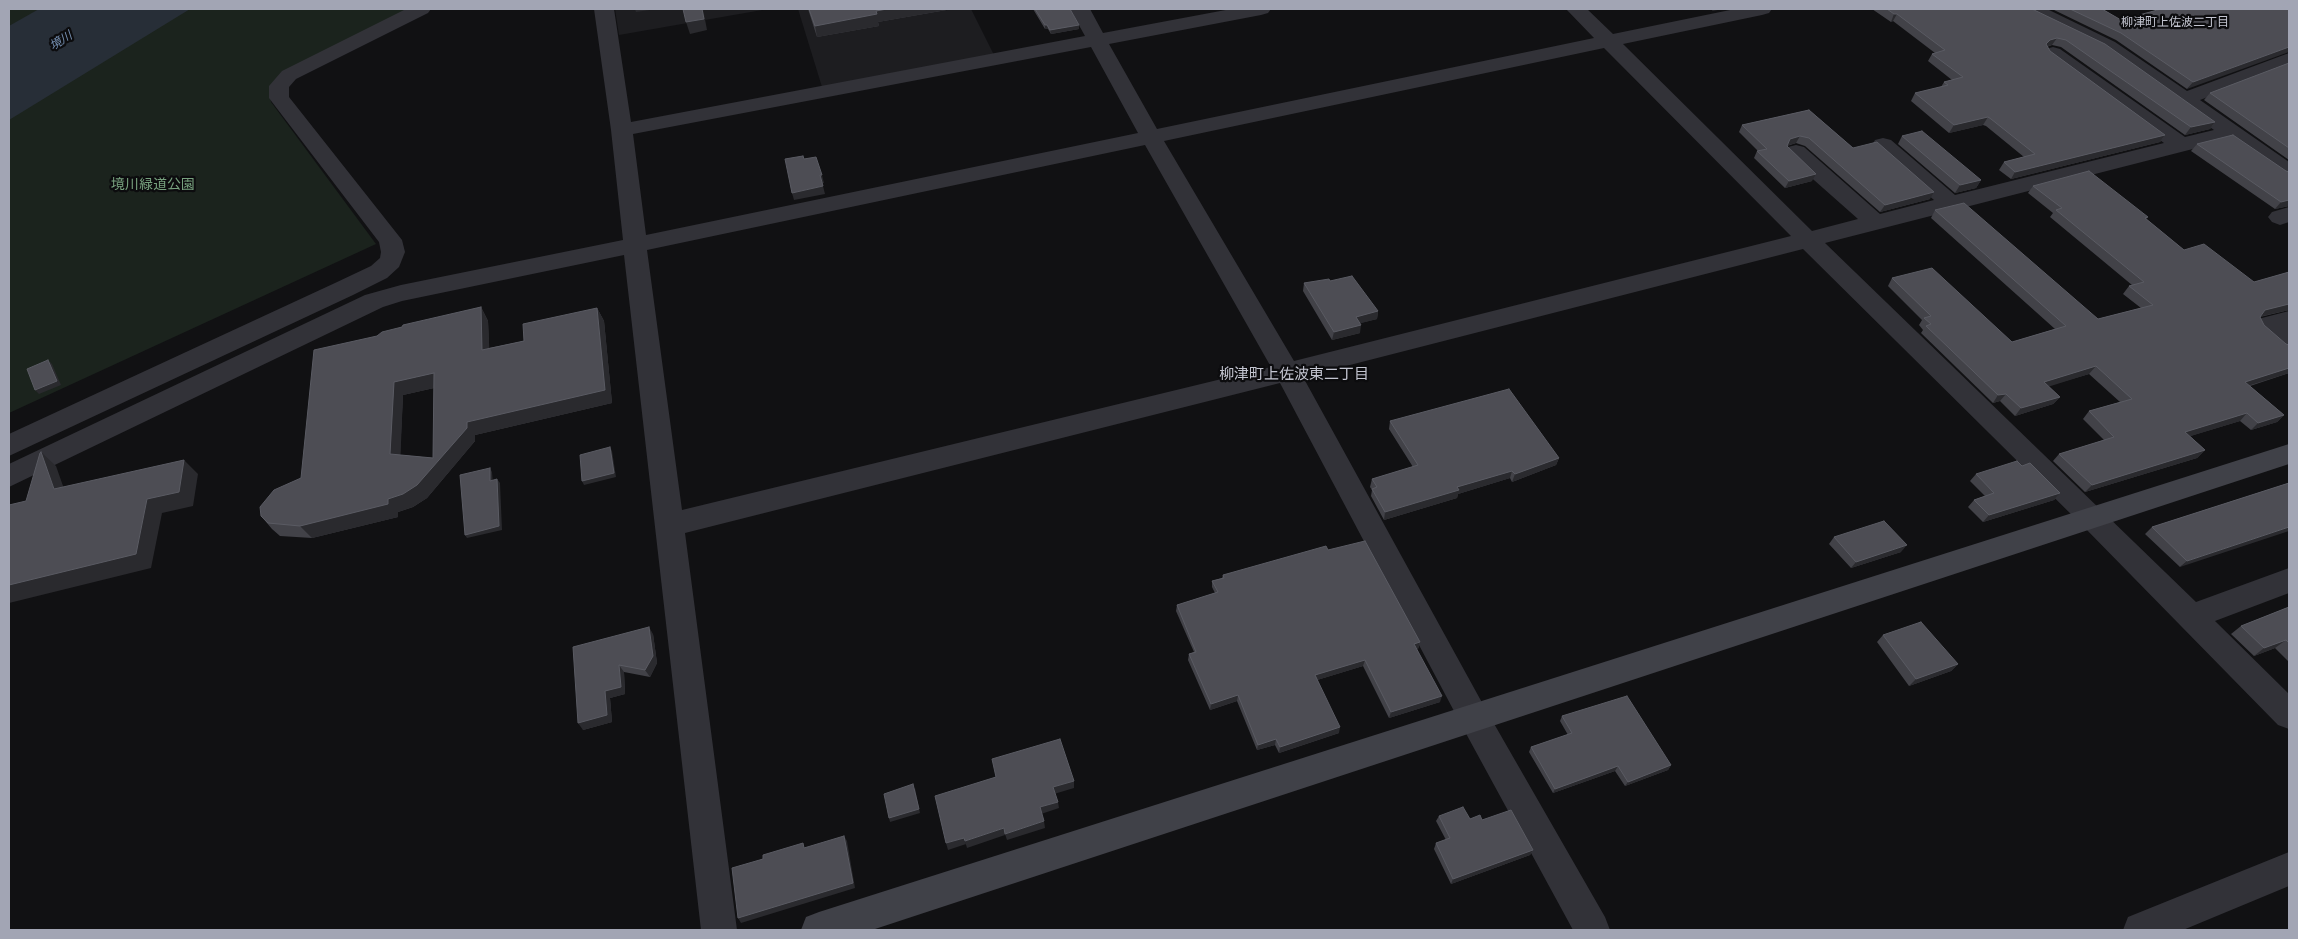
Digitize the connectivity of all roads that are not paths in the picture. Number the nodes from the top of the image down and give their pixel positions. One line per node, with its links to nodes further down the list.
1 (421, 9): 27 (street)
2 (604, 9): 13 (street)
3 (1080, 9): 8 (street)
4 (1261, 9): 8 (street)
5 (1576, 9): 9 (street)
6 (1762, 9): 9 (street)
7 (2032, 9): 12 (street)
8 (1097, 40): 13 (street); 15 (street)
9 (1608, 41): 15 (street); 22 (street)
10 (2053, 53): 17 (street)
11 (2289, 59): 12 (street)
12 (2184, 100): 14 (street)
13 (622, 130): 23 (street)
14 (2232, 132): 17 (street); 19 (street)
15 (1150, 135): 23 (street); 26 (street)
16 (1883, 145): 20 (street)
17 (2181, 145): 20 (street)
18 (1796, 152): 21 (street)
19 (2289, 172)
20 (1952, 204): 21 (street)
21 (1876, 223): 22 (street)
22 (1808, 240): 26 (street); 30 (street)
23 (635, 245): 29 (street); 31 (street)
24 (2289, 320): 25 (street)
25 (2289, 344)
26 (1287, 372): 31 (street); 35 (street)
27 (9, 446)
28 (2289, 454): 30 (street)
29 (9, 476)
30 (2093, 518): 33 (street); 35 (street)
31 (669, 525): 37 (street)
32 (2289, 580): 33 (street)
33 (2191, 617): 34 (street)
34 (2289, 715)
35 (1474, 718): 38 (street); 39 (street)
36 (2289, 869): 40 (street)
37 (719, 930)
38 (819, 930)
39 (1592, 930)
40 (2141, 930)

